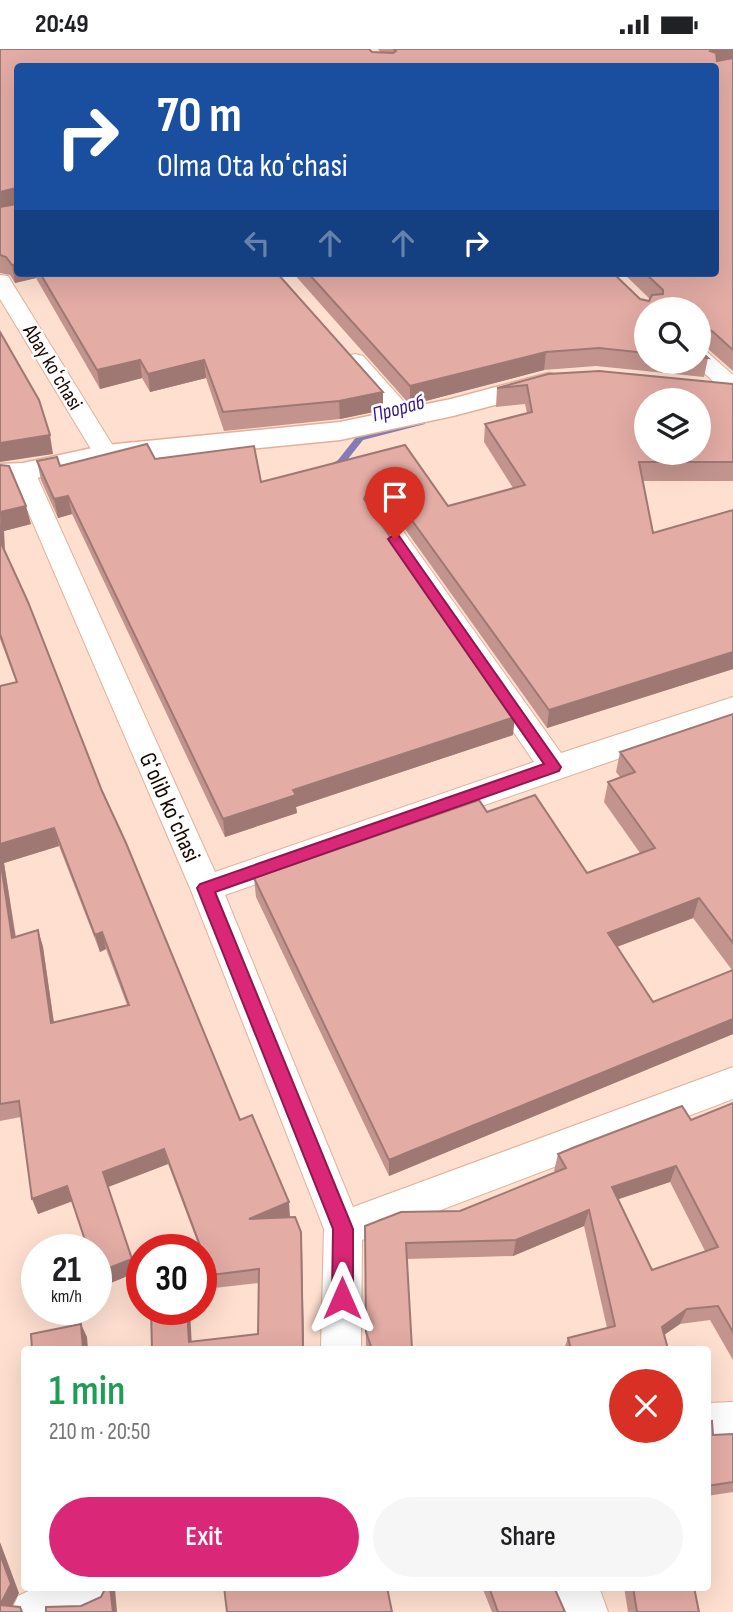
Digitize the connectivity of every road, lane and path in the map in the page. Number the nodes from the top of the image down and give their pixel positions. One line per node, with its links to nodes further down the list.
1 (0, 281): 8 (street, Abay koʻchasi)
2 (341, 345): 7 (street)
3 (711, 368): 6 (street)
4 (570, 380): 7 (street)
5 (688, 386): 6 (street)
6 (733, 389)
7 (405, 417): 8 (street)
8 (106, 454): 9 (street)
9 (12, 473): 13 (street, Gʻolib koʻchasi)
10 (379, 516): 12 (street)
11 (733, 708): 12 (street)
12 (554, 767): 13 (street)
13 (205, 888): 15 (street, Gʻolib koʻchasi)
14 (733, 1083): 15 (street)
15 (343, 1229): 16 (street, Gʻolib koʻchasi)
16 (341, 1346)
17 (733, 1423): 18 (street)
18 (711, 1424)
19 (81, 1591): 21 (street)
20 (577, 1591): 22 (street)
21 (34, 1612)
22 (585, 1612)

